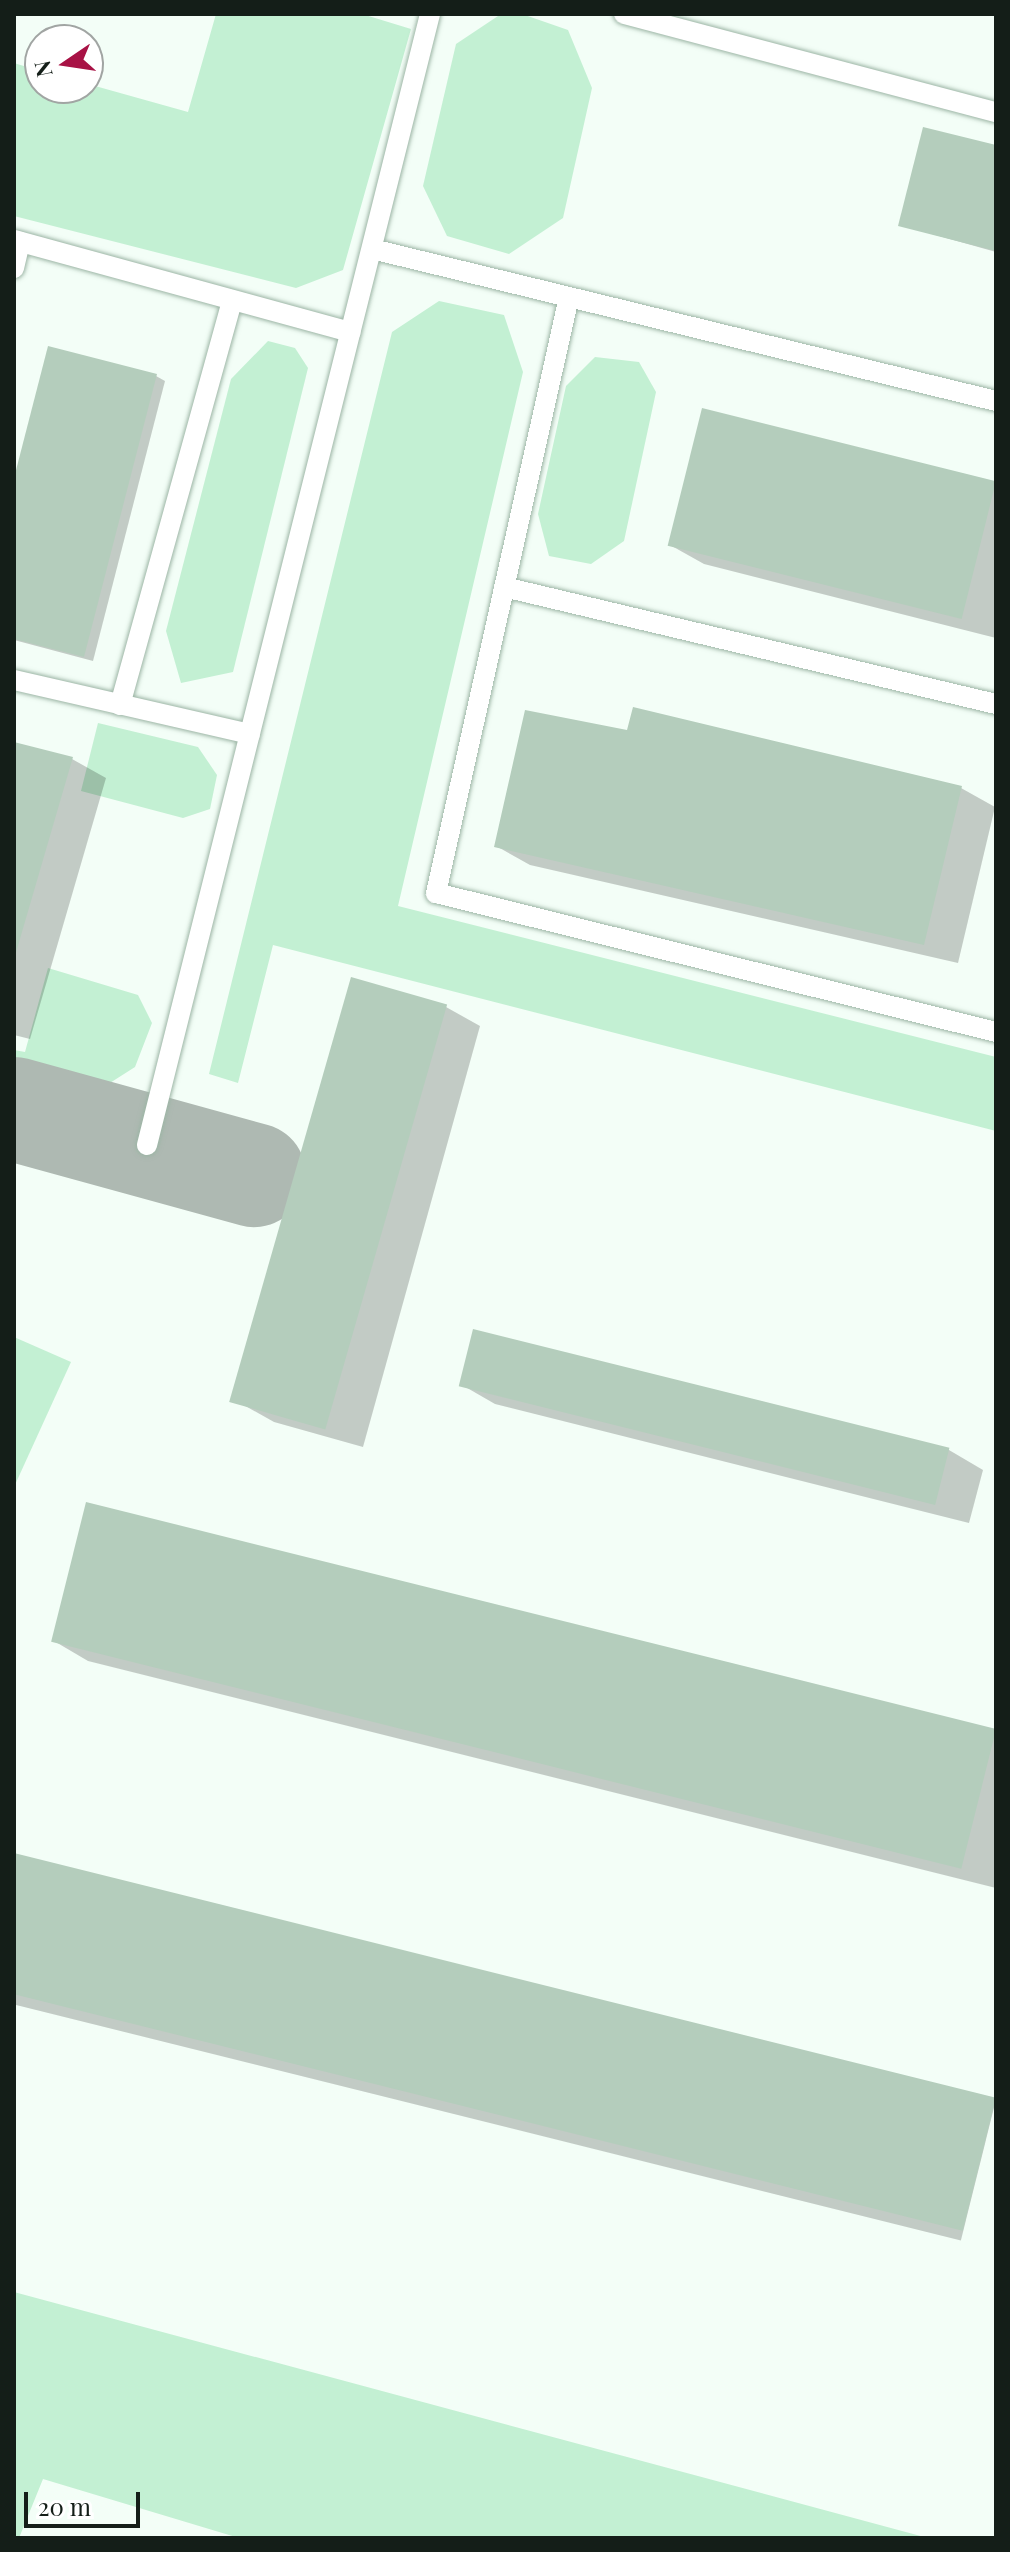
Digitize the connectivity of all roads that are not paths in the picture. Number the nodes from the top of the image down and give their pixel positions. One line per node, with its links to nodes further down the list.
1 (430, 14): 5 (lane)
2 (624, 14): 3 (lane)
3 (996, 112)
4 (17, 241): 6 (lane); 8 (lane)
5 (372, 249): 7 (lane); 9 (lane)
6 (14, 268)
7 (569, 297): 10 (lane); 11 (lane)
8 (232, 300): 9 (lane); 14 (lane)
9 (351, 332): 15 (lane)
10 (996, 401)
11 (504, 587): 13 (lane); 16 (lane)
12 (14, 680): 14 (lane)
13 (996, 704)
14 (120, 705): 15 (lane)
15 (250, 734): 17 (lane)
16 (996, 1032)
17 (147, 1145)

